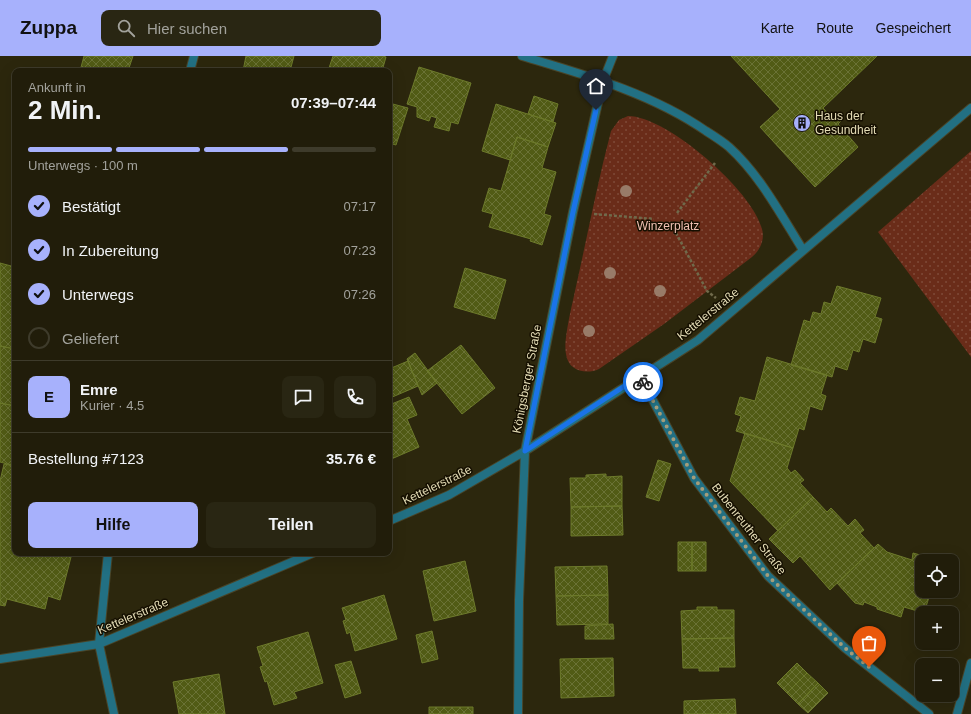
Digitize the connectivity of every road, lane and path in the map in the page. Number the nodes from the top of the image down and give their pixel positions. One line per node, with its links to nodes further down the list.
1 (194, 56): 4 (street)
2 (522, 56): 5 (street)
3 (613, 56): 5 (street, Königsberger Straße)
4 (191, 68)
5 (603, 81): 7 (street); 8 (street, Königsberger Straße)
6 (971, 108): 12 (street, Kettelerstraße)
7 (729, 147): 9 (path); 12 (street)
8 (573, 212): 10 (path); 15 (street, Königsberger Straße)
9 (676, 213)
10 (654, 219)
11 (676, 233): 13 (path)
12 (802, 250): 13 (street, Kettelerstraße)
13 (732, 311): 14 (street, Kettelerstraße)
14 (640, 376): 15 (street, Kettelerstraße); 24 (street, Bubenreuther Straße)
15 (525, 451): 16 (street, Kettelerstraße); 23 (street, Königsberger Straße)
16 (392, 520)
17 (108, 556): 19 (street)
18 (306, 556): 19 (street, Kettelerstraße)
19 (99, 644): 20 (street, Kettelerstraße); 22 (street)
20 (0, 659)
21 (971, 662): 25 (street)
22 (114, 714)
23 (518, 714)
24 (929, 714)
25 (957, 714)

